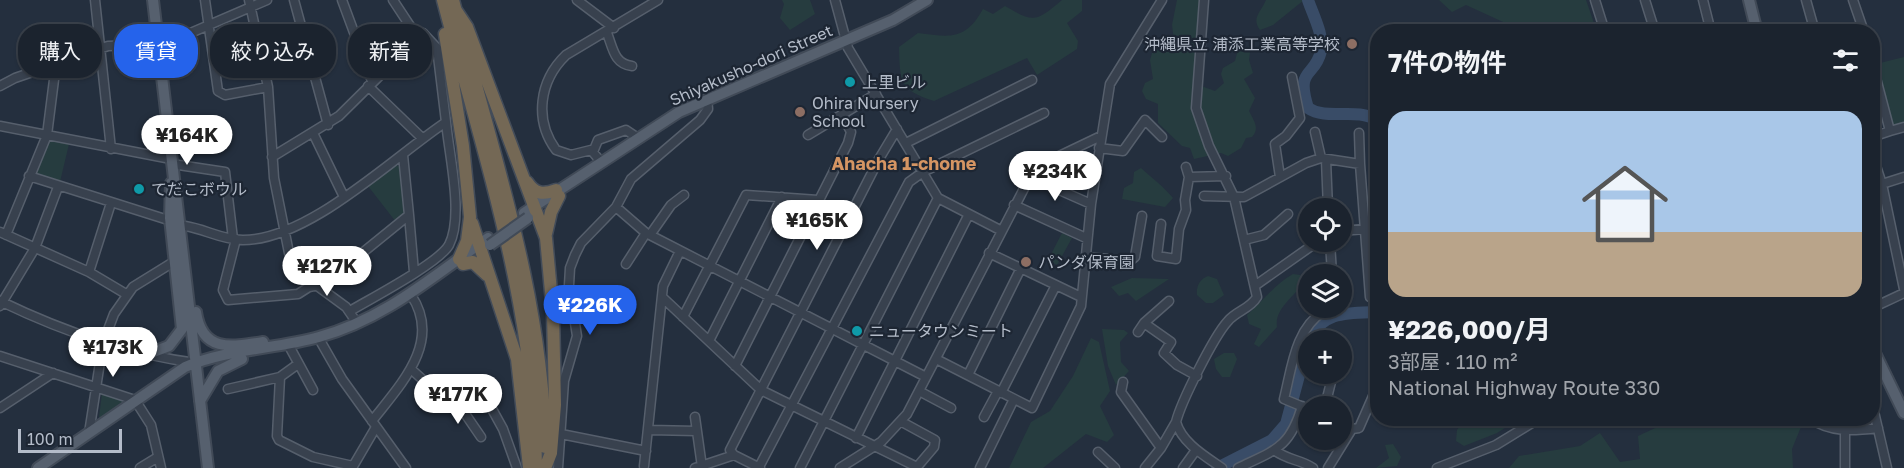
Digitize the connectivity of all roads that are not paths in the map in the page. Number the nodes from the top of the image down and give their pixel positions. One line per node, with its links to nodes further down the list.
1 (94, 0): 23 (street)
2 (153, 0): 24 (main road)
3 (205, 0): 32 (street)
4 (267, 0): 21 (street)
5 (294, 0): 54 (street)
6 (342, 0): 45 (street)
7 (393, 0): 25 (street)
8 (442, 0): 111 (highway); 237 (highway)
9 (577, 0): 33 (street)
10 (658, 0): 33 (street)
11 (835, 0): 35 (street)
12 (927, 0): 35 (main road, Shiyakusho-dori Street)
13 (1162, 0): 67 (street)
14 (1204, 0): 85 (street)
15 (1595, 0): 26 (street)
16 (1644, 0): 27 (street)
17 (1703, 0): 28 (street)
18 (1749, 0): 29 (main road)
19 (1806, 0): 30 (street)
20 (1853, 0): 31 (street)
21 (250, 4): 32 (street); 47 (street)
22 (454, 4): 84 (highway); 238 (highway)
23 (97, 24)
24 (156, 24)
25 (409, 24)
26 (1602, 24)
27 (1652, 24)
28 (1709, 24)
29 (1755, 24)
30 (1813, 24)
31 (1861, 24)
32 (209, 27): 34 (street); 47 (street)
33 (610, 30): 38 (street); 74 (street)
34 (198, 31)
35 (845, 40): 49 (street); 50 (main road, Shiyakusho-dori Street)
36 (432, 43): 53 (street)
37 (102, 66): 73 (street)
38 (632, 66)
39 (18, 77): 46 (street)
40 (1292, 77): 88 (street)
41 (54, 78): 64 (street)
42 (162, 78): 58 (main road)
43 (376, 78): 45 (street)
44 (1032, 80): 71 (street)
45 (370, 84): 54 (street); 69 (street)
46 (0, 86)
47 (268, 87): 76 (street)
48 (1880, 93): 59 (street)
49 (876, 94): 52 (street); 57 (street)
50 (707, 98): 70 (main road, Shiyakusho-dori Street); 105 (street)
51 (1044, 113): 82 (street)
52 (842, 114): 66 (street); 101 (street)
53 (446, 122): 69 (street); 138 (street)
54 (328, 124): 61 (street)
55 (0, 126): 64 (street)
56 (1904, 127): 59 (street)
57 (897, 129): 71 (street); 155 (street)
58 (168, 131): 65 (street); 78 (main road)
59 (1890, 131): 63 (street)
60 (1316, 132): 77 (street)
61 (313, 133): 76 (street); 96 (street)
62 (1359, 133): 79 (street)
63 (1880, 134)
64 (47, 135): 73 (street); 83 (street)
65 (223, 135)
66 (808, 135)
67 (1101, 136): 72 (street); 86 (street)
68 (1162, 137): 72 (street)
69 (422, 138): 75 (street)
70 (638, 138): 74 (street); 80 (main road, Shiyakusho-dori Street)
71 (906, 143): 82 (street)
72 (1098, 148): 103 (street)
73 (111, 149): 78 (street)
74 (593, 152): 80 (street)
75 (402, 155): 96 (street); 109 (street)
76 (272, 157): 120 (street)
77 (1323, 159): 79 (street); 88 (street); 100 (street)
78 (172, 164): 112 (main road); 114 (main road); 124 (street); 172 (main road)
79 (1360, 164): 115 (street)
80 (597, 166): 93 (main road, Shiyakusho-dori Street)
81 (1186, 167): 87 (street)
82 (922, 172): 99 (street); 160 (street)
83 (29, 176): 92 (street); 119 (street)
84 (522, 176): 93 (highway); 106 (highway)
85 (1226, 176): 87 (street); 98 (street)
86 (1030, 177): 103 (street); 104 (street)
87 (1189, 177): 113 (street)
88 (1280, 177): 98 (street)
89 (1904, 177): 91 (street)
90 (1880, 178): 91 (street)
91 (1882, 184): 144 (street)
92 (58, 187): 102 (street); 127 (street)
93 (558, 193): 106 (main road, Shiyakusho-dori Street); 122 (highway)
94 (684, 195): 121 (street)
95 (1204, 196): 98 (street)
96 (344, 197): 120 (street)
97 (782, 197): 101 (street); 135 (street); 139 (street)
98 (1234, 197): 125 (street)
99 (938, 198): 107 (street); 166 (street)
100 (1327, 198)
101 (818, 200): 148 (street)
102 (111, 203): 112 (street); 137 (street)
103 (1091, 204): 123 (street)
104 (1014, 205): 117 (street); 123 (street)
105 (616, 207): 121 (street); 214 (street)
106 (531, 213): 122 (highway); 126 (main road, Shiyakusho-dori Street)
107 (969, 214): 117 (street); 171 (street)
108 (1288, 214): 125 (street)
109 (409, 215): 138 (street); 143 (street)
110 (1142, 216): 131 (street)
111 (470, 217): 126 (highway); 133 (highway)
112 (170, 218): 132 (main road)
113 (1161, 224)
114 (186, 226): 124 (street); 165 (main road)
115 (1365, 229): 116 (street); 118 (street); 150 (street)
116 (1370, 229)
117 (1000, 230): 130 (street)
118 (1352, 230)
119 (3, 233): 127 (street)
120 (284, 233): 124 (street); 143 (street)
121 (648, 234): 128 (street); 134 (street)
122 (546, 238): 238 (highway)
123 (1086, 238): 131 (street)
124 (234, 239): 143 (street)
125 (1244, 240): 142 (street)
126 (485, 245): 133 (main road, Shiyakusho-dori Street); 140 (highway)
127 (35, 248): 137 (street); 152 (street)
128 (680, 251): 135 (street); 147 (street)
129 (1303, 252): 142 (street)
130 (989, 253): 136 (street); 170 (street)
131 (1084, 257): 149 (street)
132 (175, 261): 145 (street); 168 (main road)
133 (461, 261): 140 (highway); 146 (main road, Shiyakusho-dori Street)
134 (626, 264)
135 (710, 266): 139 (street); 156 (street)
136 (1021, 268): 141 (street); 178 (street)
137 (88, 272): 145 (street)
138 (414, 272): 154 (street)
139 (740, 281): 148 (street); 163 (street)
140 (493, 283): 236 (highway)
141 (1056, 285): 149 (street); 188 (street)
142 (1256, 285): 179 (street)
143 (315, 286): 154 (street)
144 (1904, 291): 153 (street)
145 (126, 294): 164 (street)
146 (411, 295): 158 (main road, Shiyakusho-dori Street); 176 (street)
147 (662, 297): 156 (street); 210 (street)
148 (770, 297): 155 (street); 175 (street)
149 (1081, 297): 190 (street)
150 (1370, 297)
151 (1169, 301): 159 (street)
152 (1, 303): 164 (street)
153 (1880, 304)
154 (350, 311): 158 (street)
155 (801, 313): 160 (street); 186 (street)
156 (683, 317): 163 (street)
157 (1313, 318): 193 (street)
158 (357, 323): 162 (main road, Shiyakusho-dori Street)
159 (1144, 323): 161 (street); 179 (street)
160 (831, 328): 166 (street); 195 (street)
161 (1138, 332)
162 (318, 337): 165 (main road, Shiyakusho-dori Street); 205 (street)
163 (709, 341): 175 (street)
164 (103, 342): 168 (street); 183 (street)
165 (292, 343): 167 (main road, Shiyakusho-dori Street); 173 (street)
166 (863, 344): 171 (street); 202 (street)
167 (263, 349): 172 (main road, Shiyakusho-dori Street); 192 (main road)
168 (148, 354): 172 (street)
169 (0, 356): 177 (street)
170 (936, 359): 178 (street); 181 (street)
171 (895, 361): 181 (street); 216 (street)
172 (196, 363): 191 (main road, Shiyakusho-dori Street); 192 (main road)
173 (298, 364): 180 (street); 185 (street)
174 (1880, 364): 198 (main road)
175 (735, 366): 186 (street)
176 (412, 370): 189 (street); 205 (street)
177 (53, 373): 183 (street); 196 (street)
178 (968, 375): 188 (street)
179 (1197, 376): 204 (street)
180 (280, 377): 184 (street); 227 (street)
181 (926, 377): 187 (street)
182 (1123, 382): 218 (street)
183 (96, 386): 191 (street); 213 (street)
184 (228, 389)
185 (313, 390)
186 (761, 390): 195 (street); 224 (street)
187 (919, 391): 197 (street); 203 (street)
188 (999, 392): 190 (street); 200 (street)
189 (456, 399): 215 (street); 235 (street)
190 (1014, 399): 242 (street)
191 (135, 400): 213 (main road, Shiyakusho-dori Street); 225 (street)
192 (200, 401): 233 (main road)
193 (1298, 405)
194 (1370, 405): 209 (street)
195 (791, 406): 202 (street); 229 (street)
196 (0, 408)
197 (951, 408)
198 (1904, 413)
199 (695, 417): 211 (street)
200 (984, 417)
201 (1298, 421): 220 (street)
202 (823, 422): 216 (street); 240 (street)
203 (902, 422): 217 (street); 217 (street)
204 (1176, 422): 218 (street); 219 (street)
205 (374, 424): 227 (street); 234 (street)
206 (1527, 426): 250 (street)
207 (1826, 426): 212 (street)
208 (1878, 428): 212 (street); 252 (street)
209 (1352, 429)
210 (650, 430): 211 (street); 222 (street)
211 (696, 431): 228 (street)
212 (1845, 431): 251 (street)
213 (89, 433): 230 (main road, Shiyakusho-dori Street)
214 (561, 434): 222 (street); 239 (street)
215 (481, 436)
216 (855, 438): 217 (street)
217 (874, 447): 241 (street)
218 (1161, 448): 244 (street)
219 (1196, 450): 245 (street); 246 (street)
220 (1274, 450): 247 (street); 248 (street)
221 (1339, 450): 249 (street)
222 (646, 451): 226 (street)
223 (1098, 452): 243 (street)
224 (734, 455): 228 (street); 229 (street)
225 (158, 457): 231 (street); 232 (street)
226 (644, 466)
227 (352, 467)
228 (699, 467)
229 (759, 467)
230 (38, 468)
231 (140, 468)
232 (161, 468)
233 (208, 468)
234 (406, 468)
235 (517, 468)
236 (529, 468)
237 (536, 468)
238 (545, 468)
239 (558, 468)
240 (800, 468)
241 (840, 468)
242 (980, 468)
243 (1115, 468)
244 (1145, 468)
245 (1183, 468)
246 (1222, 468)
247 (1238, 468)
248 (1313, 468)
249 (1328, 468)
250 (1437, 468)
251 (1845, 468)
252 (1887, 468)

